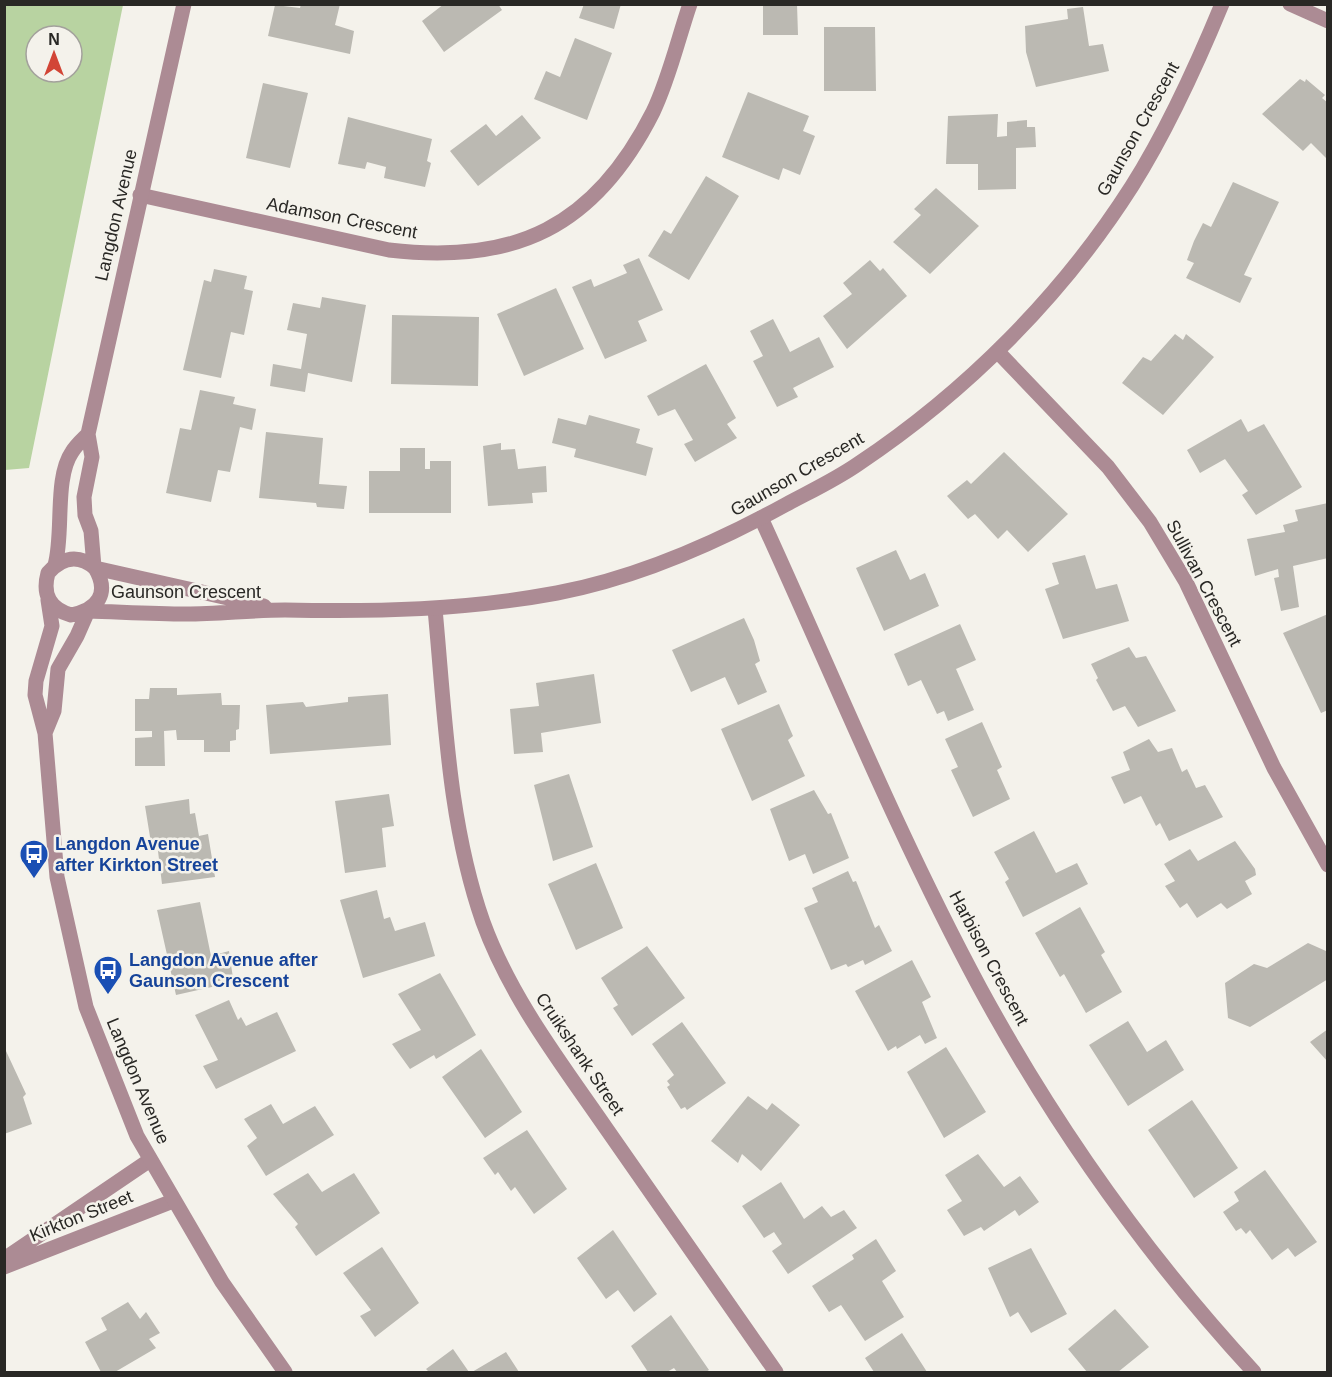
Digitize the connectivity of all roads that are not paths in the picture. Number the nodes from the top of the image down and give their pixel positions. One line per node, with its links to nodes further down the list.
1 (184, 4): 6 (street, Langdon Avenue)
2 (690, 4): 6 (street, Adamson Crescent)
3 (1222, 4): 7 (street, Gaunson Crescent)
4 (1290, 4): 5 (street)
5 (1328, 21)
6 (140, 195): 8 (street, Langdon Avenue)
7 (998, 352): 11 (street, Gaunson Crescent); 21 (street, Sullivan Crescent)
8 (88, 434): 9 (street, Langdon Avenue); 10 (street, Langdon Avenue)
9 (84, 508): 10 (street); 13 (street, Langdon Avenue)
10 (60, 509): 12 (street, Langdon Avenue)
11 (761, 518): 15 (street, Gaunson Crescent); 28 (street, Harbison Crescent)
12 (55, 565): 13 (street); 14 (street, Langdon Avenue)
13 (95, 567): 16 (street, Gaunson Crescent); 17 (street, Langdon Avenue)
14 (48, 600): 17 (street); 18 (street, Langdon Avenue)
15 (435, 609): 16 (street, Gaunson Crescent); 27 (street, Cruikshank Street)
16 (284, 610): 17 (street, Gaunson Crescent)
17 (88, 611): 19 (street, Langdon Avenue)
18 (39, 670): 19 (street); 20 (street, Langdon Avenue)
19 (57, 675): 20 (street, Langdon Avenue)
20 (45, 733): 22 (street, Langdon Avenue)
21 (1328, 865)
22 (150, 1160): 23 (street, Langdon Avenue); 24 (street, Kirkton Street)
23 (172, 1200): 25 (street, Kirkton Street); 26 (street, Langdon Avenue)
24 (4, 1259)
25 (4, 1267)
26 (285, 1372)
27 (776, 1372)
28 (1254, 1372)

